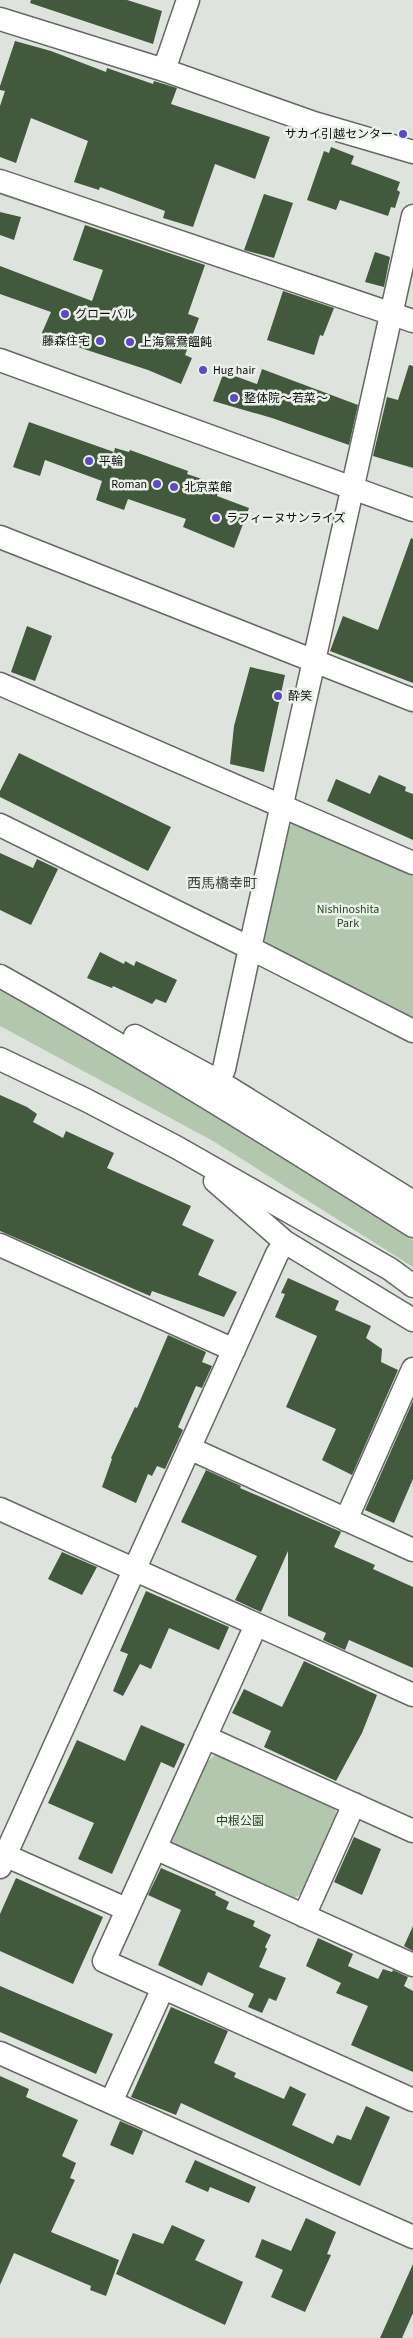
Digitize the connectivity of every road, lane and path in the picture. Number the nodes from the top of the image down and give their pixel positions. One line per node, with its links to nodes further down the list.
1 (188, 0): 3 (street)
2 (0, 19): 3 (street)
3 (164, 70): 4 (street)
4 (413, 152)
5 (0, 181): 7 (street)
6 (413, 216): 7 (street)
7 (403, 318): 9 (street)
8 (0, 360): 9 (street)
9 (353, 489): 10 (street); 12 (street)
10 (413, 510)
11 (0, 537): 12 (street)
12 (314, 661): 14 (street); 15 (street)
13 (0, 684): 15 (street)
14 (413, 700)
15 (282, 806): 17 (street); 18 (street)
16 (0, 825): 18 (street)
17 (413, 862)
18 (250, 948): 20 (street); 22 (street)
19 (0, 974): 22 (street); 25 (street)
20 (413, 1031)
21 (0, 1059): 23 (street)
22 (218, 1082): 24 (street)
23 (176, 1147): 26 (street); 28 (street)
24 (413, 1202)
25 (413, 1226)
26 (285, 1242): 29 (street); 30 (street)
27 (0, 1244): 30 (street)
28 (413, 1286)
29 (413, 1320)
30 (234, 1350): 32 (street)
31 (413, 1369): 34 (street)
32 (189, 1448): 34 (street); 36 (street)
33 (0, 1509): 36 (street)
34 (346, 1520): 35 (street)
35 (413, 1550)
36 (134, 1570): 37 (street); 43 (street)
37 (256, 1625): 38 (street); 39 (street)
38 (413, 1695)
39 (205, 1737): 40 (street); 42 (street)
40 (354, 1804): 41 (street); 45 (street)
41 (413, 1831)
42 (155, 1848): 44 (street); 45 (street)
43 (2, 1859): 44 (street)
44 (126, 1909): 47 (street)
45 (304, 1916): 46 (street)
46 (413, 1965)
47 (163, 1988): 49 (street); 50 (street)
48 (0, 2053): 50 (street)
49 (413, 2100)
50 (110, 2102): 51 (street)
51 (413, 2237)

